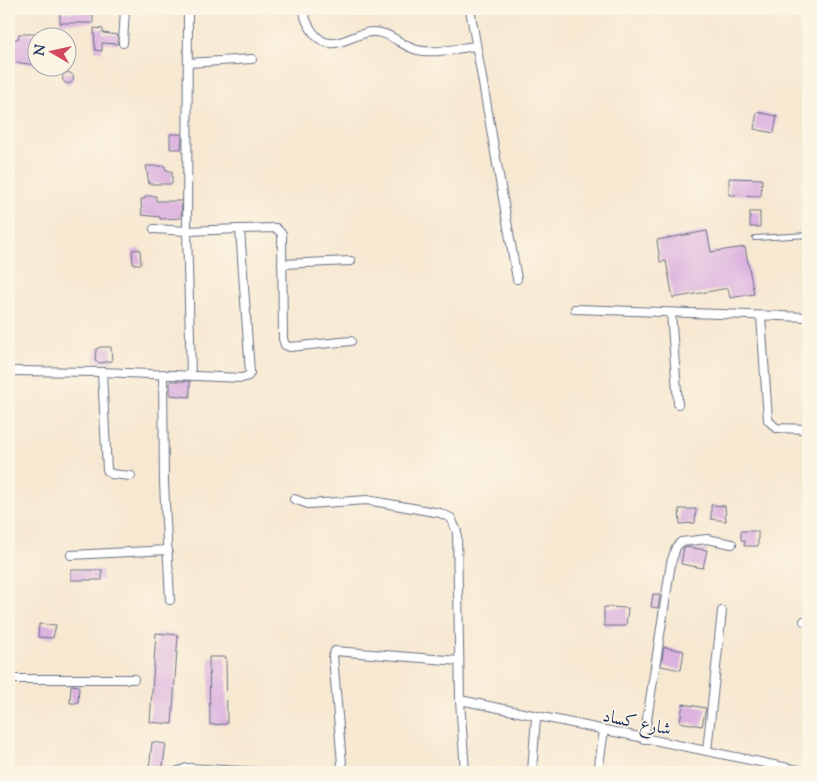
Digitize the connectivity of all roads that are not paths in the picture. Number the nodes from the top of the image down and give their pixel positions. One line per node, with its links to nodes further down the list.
1 (125, 9): 5 (street)
2 (188, 9): 8 (street)
3 (304, 9): 6 (street)
4 (470, 9): 6 (street)
5 (123, 43)
6 (476, 46): 16 (street)
7 (252, 59): 8 (street)
8 (188, 63): 11 (street)
9 (154, 229): 11 (street)
10 (240, 229): 11 (street); 15 (street); 25 (street)
11 (187, 230): 25 (street)
12 (808, 236): 13 (lane)
13 (755, 238)
14 (350, 261): 15 (street)
15 (282, 264): 21 (street)
16 (517, 279)
17 (575, 309): 18 (street)
18 (671, 313): 19 (street); 26 (street)
19 (761, 316): 20 (street); 27 (street)
20 (808, 316)
21 (351, 341)
22 (9, 371): 23 (street)
23 (102, 372): 24 (street); 28 (street)
24 (162, 374): 25 (street); 31 (street)
25 (191, 375)
26 (678, 404)
27 (808, 429)
28 (131, 476)
29 (294, 499): 35 (street)
30 (732, 544): 41 (street)
31 (168, 550): 32 (street); 33 (street)
32 (71, 555)
33 (170, 600)
34 (722, 611): 42 (street)
35 (459, 661): 38 (street); 45 (street)
36 (9, 679): 37 (street)
37 (134, 679)
38 (460, 700): 39 (street, شارع كساد); 46 (street)
39 (536, 717): 40 (street, شارع كساد); 47 (street)
40 (604, 730): 41 (street, شارع كساد); 48 (street)
41 (644, 739): 42 (street, شارع كساد)
42 (707, 751): 49 (street, شارع كساد)
43 (176, 772): 44 (street)
44 (261, 772)
45 (340, 772)
46 (465, 772)
47 (532, 772)
48 (598, 772)
49 (808, 772)

